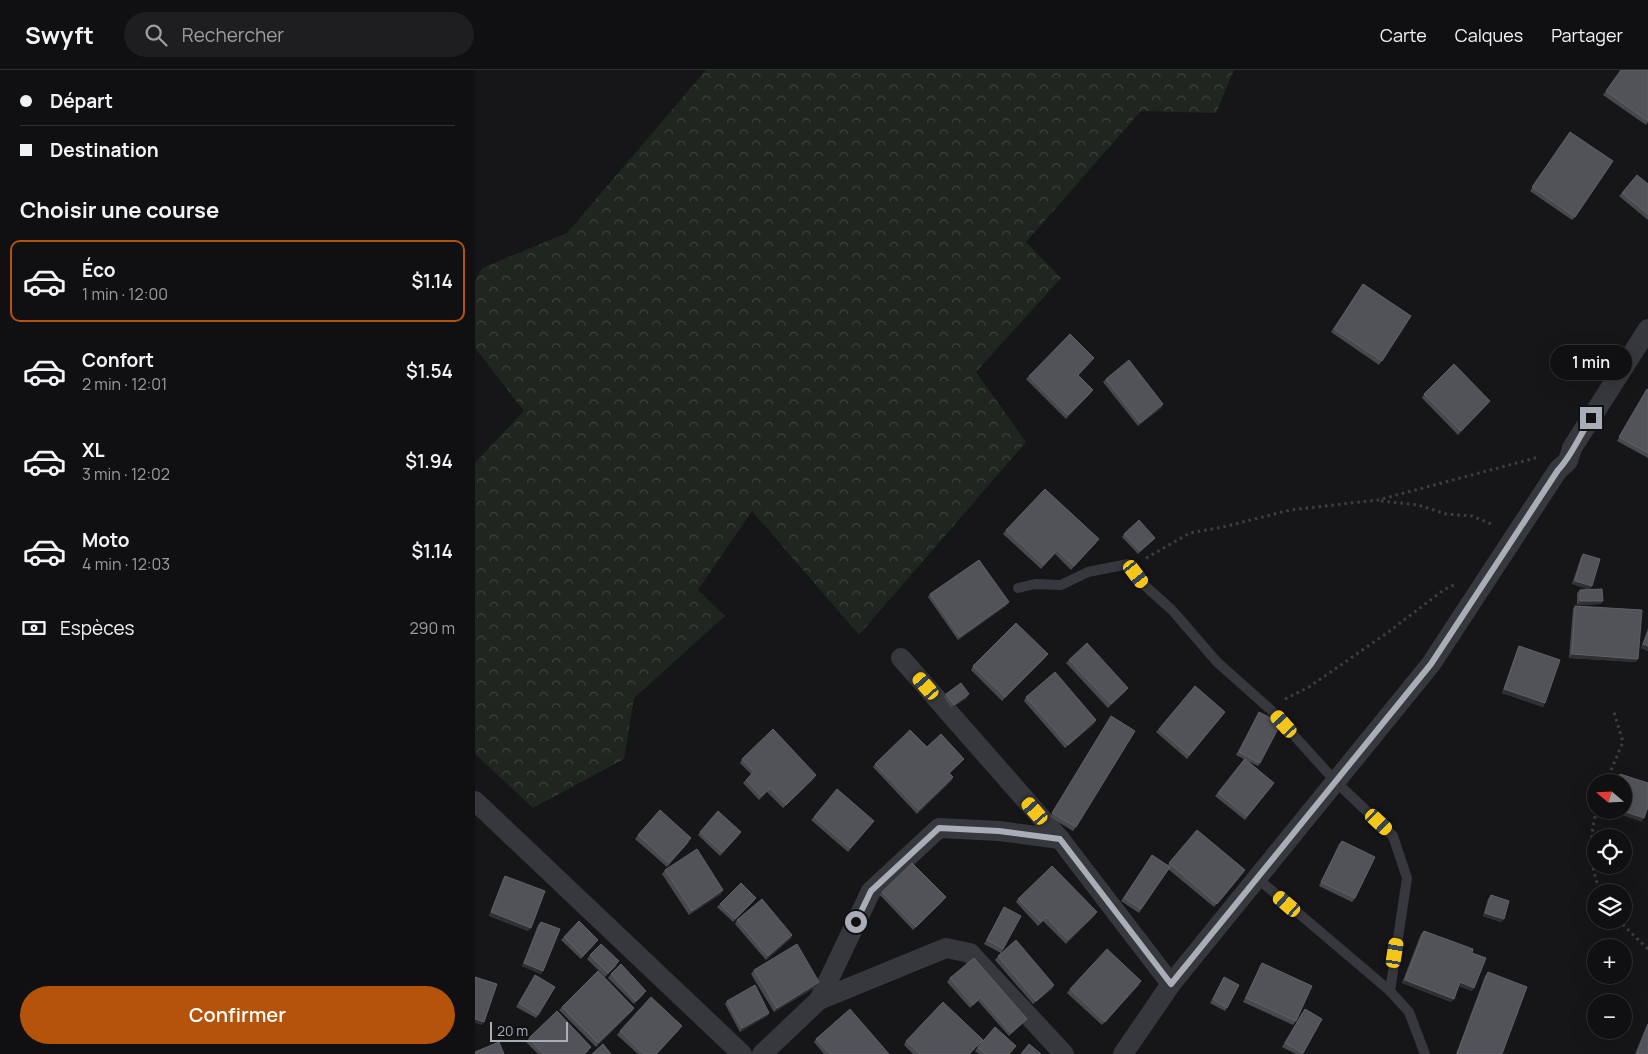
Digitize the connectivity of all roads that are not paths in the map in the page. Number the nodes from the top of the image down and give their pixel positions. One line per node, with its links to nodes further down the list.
1 (1648, 329): 4 (street)
2 (1018, 588): 4 (lane)
3 (901, 658): 6 (street)
4 (1336, 782): 7 (street); 9 (lane)
5 (475, 801): 11 (street)
6 (1060, 839): 8 (street); 10 (street)
7 (1257, 878): 8 (street); 9 (lane)
8 (1171, 984): 14 (street)
9 (1389, 991): 15 (lane)
10 (819, 1000): 12 (street); 13 (street)
11 (742, 1054)
12 (762, 1054)
13 (1064, 1054)
14 (1123, 1054)
15 (1425, 1054)

